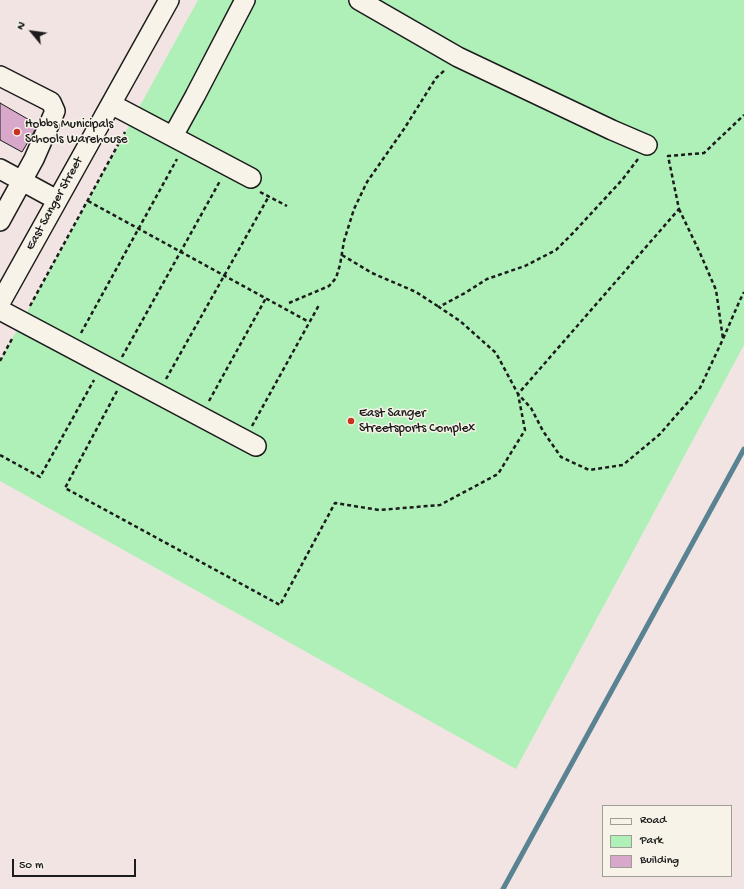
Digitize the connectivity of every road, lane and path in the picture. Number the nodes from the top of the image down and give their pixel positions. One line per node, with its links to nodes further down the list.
1 (169, 0): 6 (street, East Sanger Street)
2 (245, 0): 9 (street)
3 (359, 0): 4 (street)
4 (458, 57): 10 (street); 22 (path)
5 (0, 76): 14 (street)
6 (111, 104): 9 (street); 16 (street, East Sanger Street)
7 (744, 115): 18 (path)
8 (125, 132): 17 (path)
9 (179, 140): 12 (street); 20 (path)
10 (647, 145): 29 (path)
11 (0, 169): 14 (street)
12 (251, 178)
13 (221, 180): 21 (path)
14 (22, 181): 16 (street); 19 (street)
15 (269, 196): 23 (path)
16 (58, 200): 27 (street, East Sanger Street)
17 (88, 201): 20 (path); 31 (path)
18 (679, 209): 33 (path); 39 (path)
19 (0, 221)
20 (138, 228): 21 (path); 34 (path)
21 (181, 252): 23 (path); 36 (path)
22 (342, 255): 26 (path); 29 (path)
23 (224, 275): 25 (path); 38 (path)
24 (744, 292): 33 (path)
25 (266, 298): 32 (path); 40 (path)
26 (290, 303)
27 (0, 304)
28 (319, 305): 32 (path)
29 (439, 306): 39 (path)
30 (0, 310): 31 (street)
31 (22, 322): 34 (street); 35 (path)
32 (309, 322): 41 (path)
33 (724, 339): 39 (path)
34 (72, 348): 36 (street)
35 (0, 361)
36 (120, 373): 38 (street); 39 (path)
37 (96, 377): 42 (path)
38 (157, 394): 40 (street)
39 (518, 394)
40 (201, 417): 41 (street)
41 (251, 443)
42 (0, 455)

